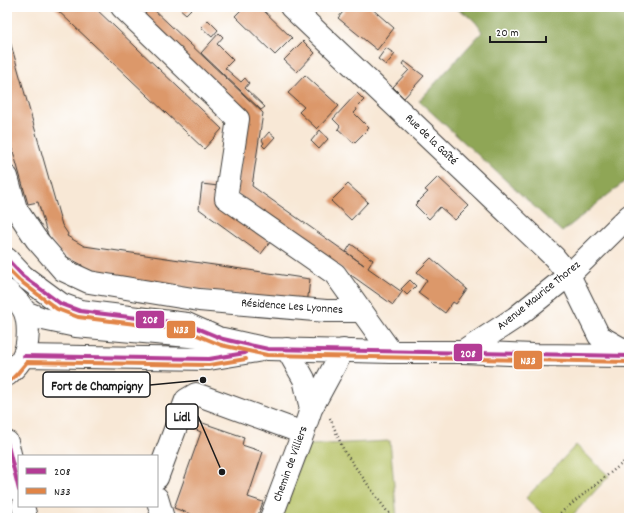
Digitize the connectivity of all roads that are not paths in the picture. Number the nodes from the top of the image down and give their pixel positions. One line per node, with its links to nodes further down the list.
1 (122, 7): 9 (main road, Résidence Les Lyonnes)
2 (293, 8): 6 (main road, Rue de la Gaîté)
3 (7, 177): 9 (main road, Résidence Les Lyonnes)
4 (629, 216): 6 (main road, Avenue Maurice Thorez)
5 (7, 259): 7 (main road)
6 (569, 275): 15 (main road, Avenue Maurice Thorez); 16 (main road, Rue de la Gaîté)
7 (23, 276): 10 (main road); 11 (main road)
8 (7, 291): 10 (main road)
9 (361, 311): 14 (main road)
10 (25, 312): 11 (main road); 17 (main road)
11 (223, 339): 12 (main road)
12 (278, 349): 13 (main road); 17 (main road); 20 (main road)
13 (343, 350): 14 (main road); 20 (main road, Chemin de Villiers)
14 (391, 352): 15 (main road)
15 (463, 352): 18 (main road)
16 (629, 353)
17 (24, 356): 19 (main road)
18 (629, 356)
19 (7, 375)
20 (311, 409): 21 (main road, Chemin de Villiers)
21 (303, 433): 23 (main road); 29 (main road, Chemin de Villiers)
22 (7, 442): 24 (main road)
23 (158, 475)
24 (18, 486)
25 (158, 501): 28 (main road)
26 (23, 507): 27 (main road)
27 (26, 518)
28 (163, 518)
29 (271, 518)

